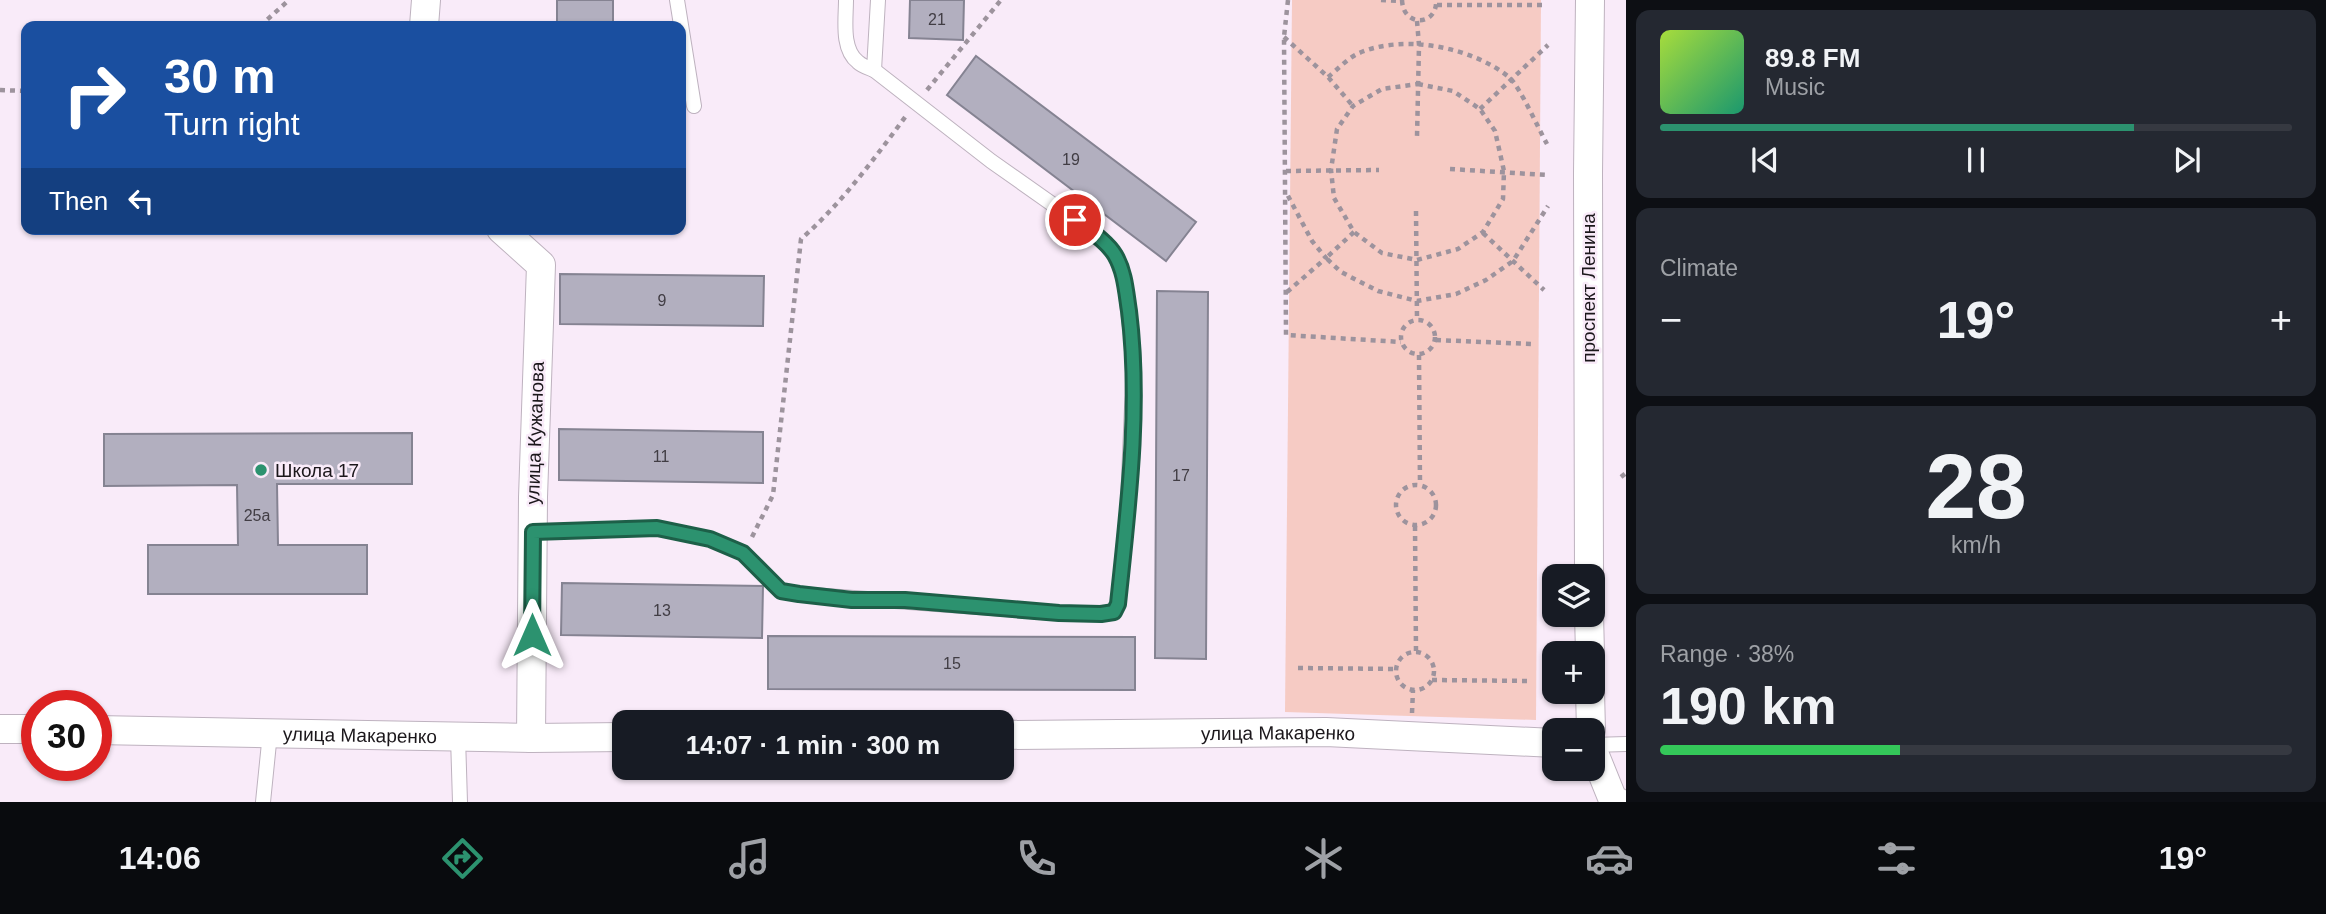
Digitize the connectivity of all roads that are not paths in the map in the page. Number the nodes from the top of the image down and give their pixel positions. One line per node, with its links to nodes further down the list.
1 (426, 0): 6 (street)
2 (677, 0): 7 (lane)
3 (846, 0): 9 (lane)
4 (878, 0): 9 (lane)
5 (1591, 0): 13 (street, проспект Ленина)
6 (424, 21)
7 (680, 21)
8 (686, 56): 10 (lane)
9 (874, 71): 12 (lane)
10 (694, 106)
11 (508, 235): 12 (street, улица Кужанова)
12 (533, 532): 21 (street, улица Кужанова)
13 (1589, 564)
14 (0, 729): 15 (street)
15 (21, 729)
16 (112, 730): 17 (street, улица Макаренко)
17 (270, 733): 19 (street, улица Макаренко); 26 (lane)
18 (1014, 735): 22 (street, улица Макаренко)
19 (458, 737): 21 (street, улица Макаренко); 27 (lane)
20 (612, 737): 21 (street, улица Макаренко)
21 (531, 738)
22 (1542, 742)
23 (1626, 744): 24 (lane)
24 (1605, 745)
25 (1605, 779): 28 (street)
26 (263, 802)
27 (460, 802)
28 (1618, 802)

